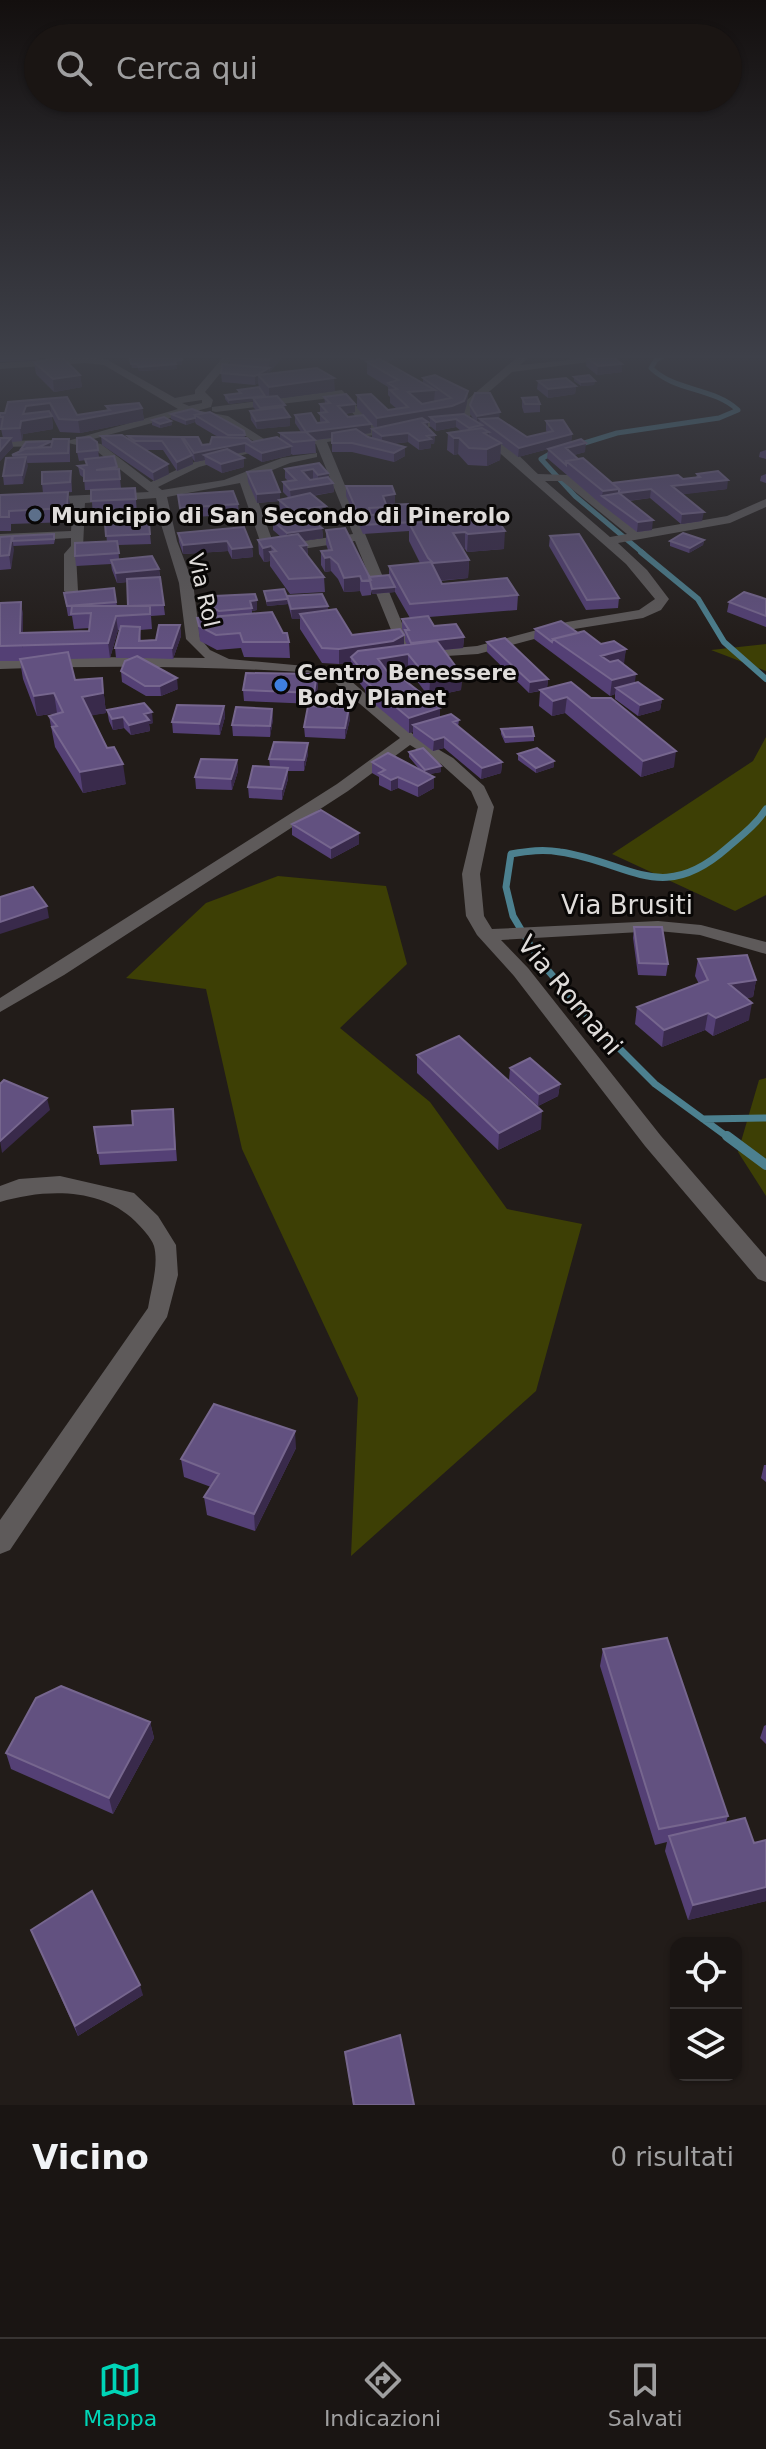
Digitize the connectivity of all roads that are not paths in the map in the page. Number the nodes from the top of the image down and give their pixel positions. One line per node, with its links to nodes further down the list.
1 (113, 452): 8 (street)
2 (245, 452): 8 (street)
3 (310, 452): 6 (street)
4 (326, 452): 15 (street)
5 (508, 452): 7 (street)
6 (244, 478): 8 (street); 15 (street)
7 (535, 478): 14 (street); 17 (street)
8 (155, 491): 9 (street); 12 (street, Via Rol)
9 (79, 499): 10 (street); 13 (street)
10 (0, 503)
11 (766, 503): 14 (street)
12 (167, 517): 13 (street); 19 (street, Via Rol)
13 (78, 529): 16 (street); 18 (street)
14 (638, 536): 17 (street)
15 (361, 537): 17 (street)
16 (0, 538)
17 (607, 541)
18 (71, 591)
19 (227, 663): 20 (street); 21 (street)
20 (0, 665)
21 (409, 738): 22 (street, Via Romani); 24 (street)
22 (491, 935): 23 (street, Via Brusiti); 26 (street, Via Romani)
23 (766, 948)
24 (0, 1006)
25 (0, 1194): 27 (street)
26 (766, 1273)
27 (0, 1542)

